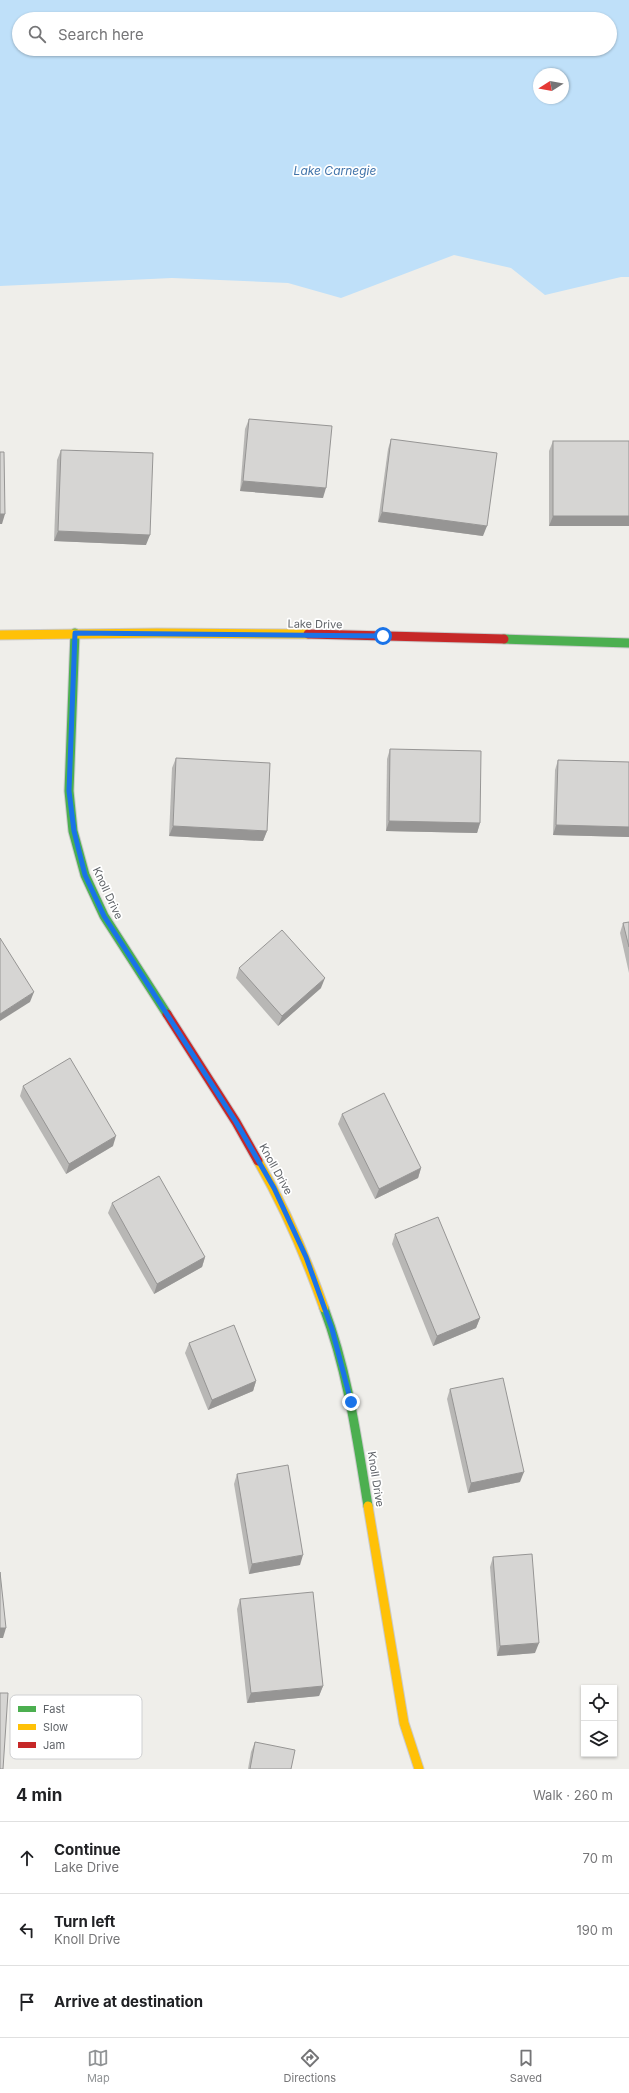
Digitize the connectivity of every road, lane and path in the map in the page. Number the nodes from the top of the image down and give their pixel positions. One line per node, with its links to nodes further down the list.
1 (75, 633): 2 (street, Lake Drive); 3 (street, Lake Drive); 4 (street, Knoll Drive)
2 (0, 635)
3 (629, 643)
4 (419, 1769)

